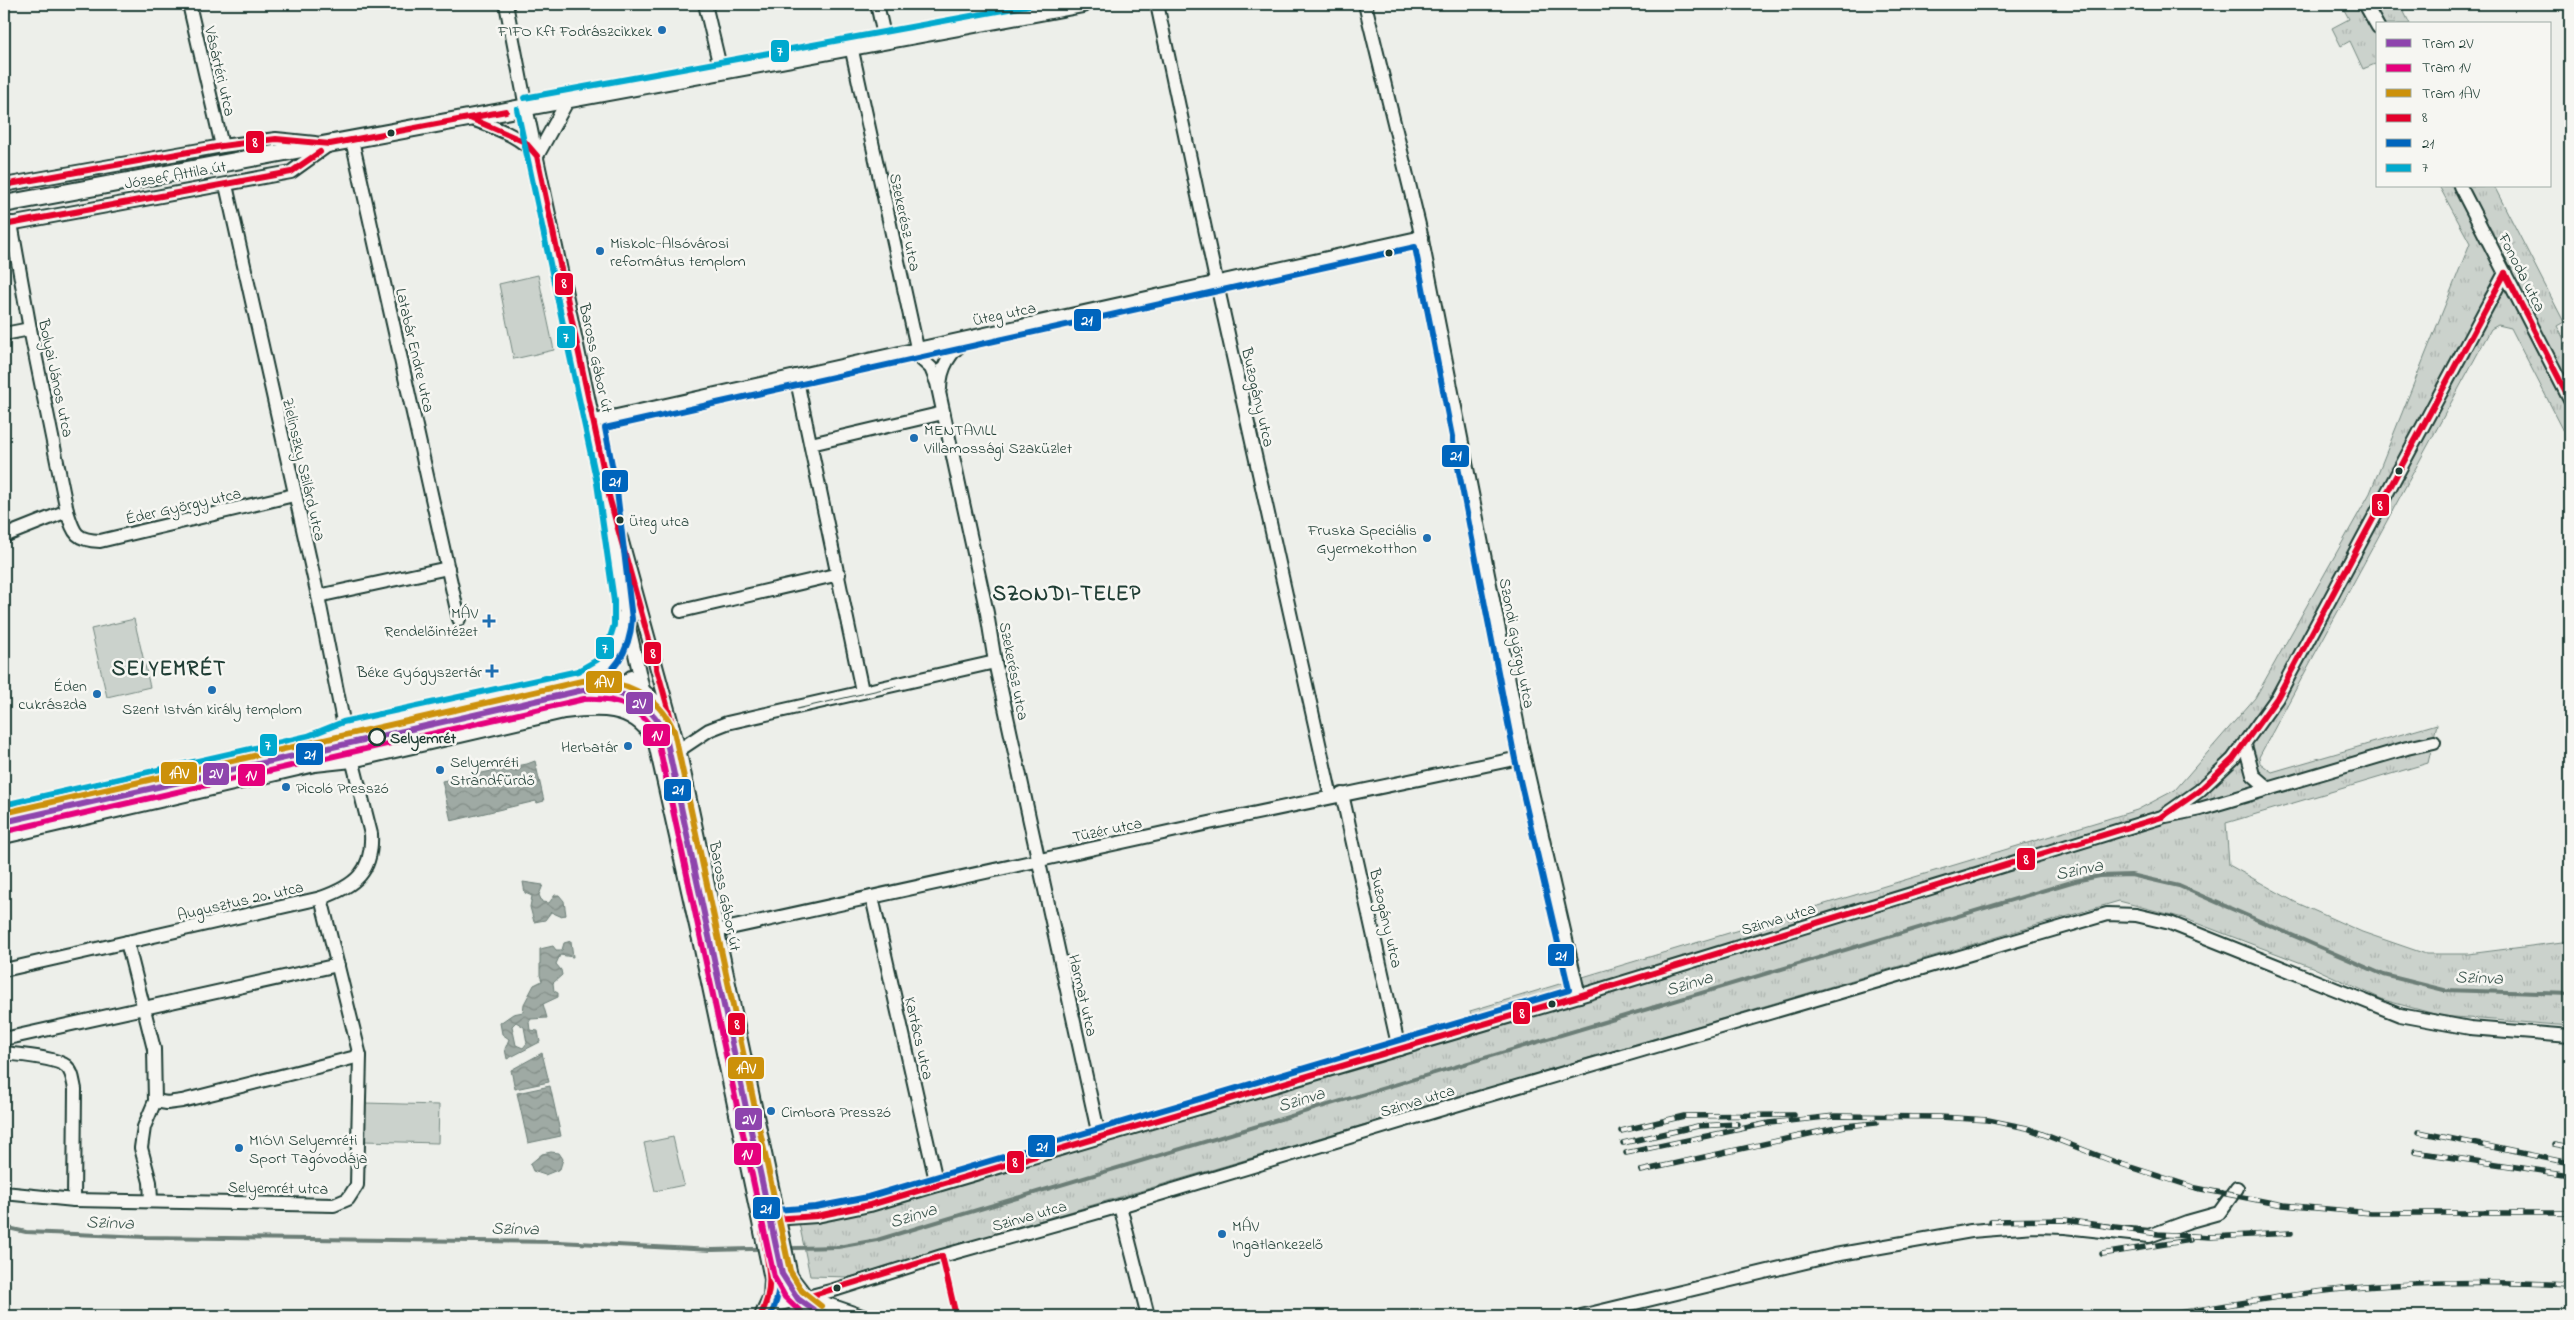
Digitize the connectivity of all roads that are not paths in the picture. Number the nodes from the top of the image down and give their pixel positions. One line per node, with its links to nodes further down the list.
1 (189, 4): 18 (street, Vásártéri utca)
2 (506, 4): 14 (street, Baross Gábor út)
3 (705, 4): 12 (street)
4 (877, 4): 10 (street)
5 (1083, 4): 10 (main road, József Attila út)
6 (1158, 4): 27 (street, Buzogány utca)
7 (1365, 4): 25 (street, Szondi György utca)
8 (2366, 4): 9 (street)
9 (2376, 23)
10 (885, 40): 11 (main road, József Attila út)
11 (852, 46): 12 (main road, József Attila út); 31 (street, Szekerész utca)
12 (721, 71): 13 (main road, József Attila út)
13 (569, 98): 14 (main road, József Attila út); 19 (street)
14 (526, 107): 15 (main road, József Attila út); 19 (street, Baross Gábor út)
15 (470, 118): 16 (main road, József Attila út); 19 (street)
16 (352, 140): 17 (main road, József Attila út); 43 (street, Latabár Endre utca)
17 (330, 144): 18 (street); 21 (street); 23 (main road, József Attila út)
18 (222, 146): 20 (street)
19 (537, 156): 36 (street, Baross Gábor út)
20 (4, 185)
21 (226, 185): 24 (street); 38 (street, Zielinszky Szilárd utca)
22 (2461, 188): 26 (street, Fonoda utca)
23 (4, 204)
24 (7, 224): 28 (street, Bolyai János utca)
25 (1422, 237): 27 (street, Üteg utca); 63 (street, Szondi György utca)
26 (2505, 273): 34 (street, Fonoda utca); 60 (street, Szinva utca)
27 (1216, 283): 30 (street, Üteg utca); 66 (street, Buzogány utca)
28 (30, 328): 29 (street); 40 (street, Bolyai János utca)
29 (4, 334)
30 (980, 335): 31 (street, Üteg utca); 33 (street, Szekerész utca)
31 (917, 349): 32 (street, Üteg utca); 33 (street, Szekerész utca)
32 (796, 376): 36 (street, Üteg utca); 37 (street)
33 (940, 399): 35 (street, Szekerész utca)
34 (2570, 400)
35 (944, 413): 37 (street); 50 (street, Szekerész utca)
36 (594, 421): 39 (street, Baross Gábor út)
37 (811, 444): 44 (street)
38 (294, 495): 42 (street, Éder György utca); 45 (street, Zielinszky Szilárd utca)
39 (610, 500): 46 (street, Baross Gábor út); 49 (street, Baross Gábor út)
40 (67, 511): 41 (street); 42 (street, Bolyai János utca)
41 (4, 536)
42 (79, 537)
43 (448, 568): 45 (street); 48 (street, Latabár Endre utca)
44 (839, 574): 47 (street); 55 (street)
45 (318, 596): 58 (street, Zielinszky Szilárd utca)
46 (623, 600): 51 (street, Baross Gábor út); 52 (street)
47 (681, 611)
48 (460, 619)
49 (647, 631): 51 (street); 57 (street, Baross Gábor út)
50 (995, 662): 55 (street); 70 (street, Szekerész utca)
51 (639, 668): 53 (street); 54 (street, Baross Gábor út)
52 (583, 679): 53 (street); 58 (street)
53 (628, 681): 54 (street); 56 (street)
54 (643, 689): 57 (street); 61 (street, Baross Gábor út)
55 (862, 691): 62 (street)
56 (564, 712): 61 (street); 64 (street)
57 (673, 726): 62 (street, Baross Gábor út)
58 (345, 732): 64 (street, Zielinszky Szilárd utca); 67 (street)
59 (2434, 742): 65 (street)
60 (2245, 745): 65 (street); 68 (street, Szinva utca)
61 (657, 747): 74 (street, Baross Gábor út)
62 (679, 750): 73 (street, Baross Gábor út)
63 (1524, 757): 66 (street, Tüzér utca); 78 (street, Szondi György utca)
64 (352, 761): 69 (street); 72 (street, Augusztus 20. utca)
65 (2269, 788): 68 (street)
66 (1336, 796): 70 (street, Tüzér utca); 82 (street, Buzogány utca)
67 (4, 814)
68 (2162, 817): 78 (street, Szinva utca)
69 (4, 837)
70 (1038, 860): 71 (street, Tüzér utca); 86 (street, Harmat utca)
71 (872, 897): 73 (street, Tüzér utca); 87 (street, Kartács utca)
72 (322, 898): 75 (street, Augusztus 20. utca); 76 (street, Selyemrét utca)
73 (716, 931): 74 (street, Tüzér utca); 93 (street, Baross Gábor út)
74 (698, 935): 94 (street, Baross Gábor út)
75 (126, 942): 77 (street, Augusztus 20. utca); 79 (street)
76 (338, 965): 79 (street); 84 (street, Selyemrét utca)
77 (4, 970)
78 (1579, 996): 82 (street, Szinva utca)
79 (144, 1008): 81 (street); 85 (street)
80 (2570, 1036): 92 (street, Szinva utca)
81 (4, 1039)
82 (1399, 1049): 86 (street, Szinva utca)
83 (4, 1053): 90 (street)
84 (360, 1056): 85 (street); 91 (street, Selyemrét utca)
85 (155, 1101): 91 (street)
86 (1099, 1136): 87 (street, Szinva utca)
87 (937, 1185): 93 (street, Szinva utca)
88 (2237, 1188): 99 (street)
89 (4, 1193): 90 (street, Selyemrét utca)
90 (74, 1200): 91 (street, Selyemrét utca)
91 (150, 1200)
92 (1120, 1206): 95 (street, Szinva utca); 98 (street)
93 (777, 1219): 94 (street, Szinva utca); 95 (street, Baross Gábor út)
94 (759, 1220): 96 (street, Baross Gábor út)
95 (807, 1297): 96 (street, Szinva utca); 97 (street)
96 (762, 1314)
97 (862, 1316)
98 (1148, 1316)
99 (1581, 1316)

